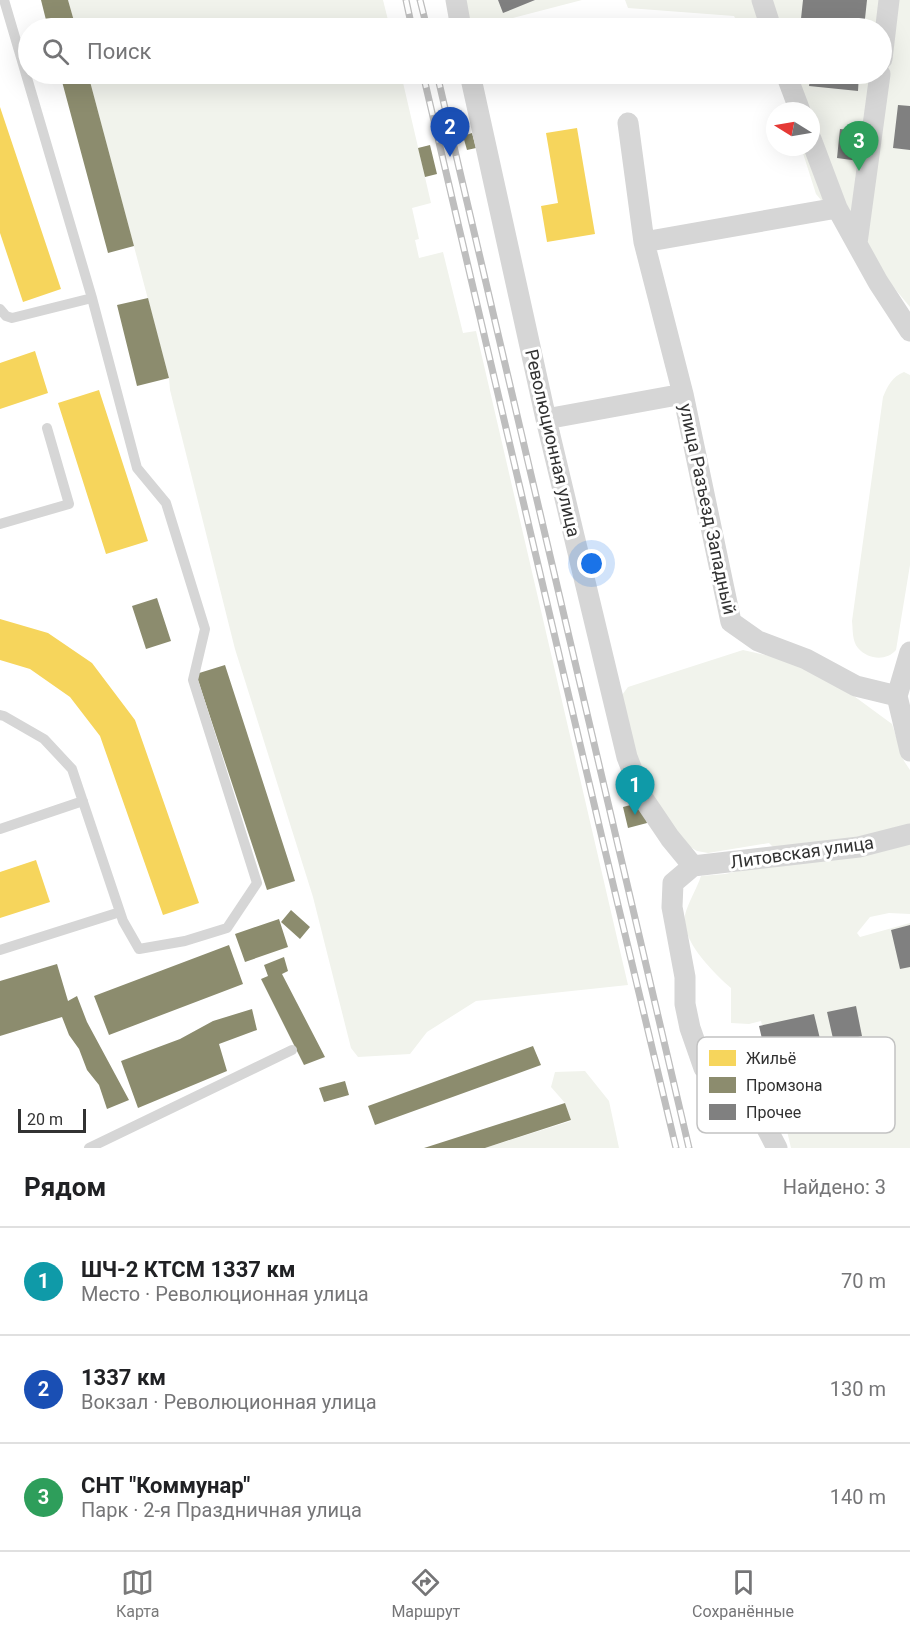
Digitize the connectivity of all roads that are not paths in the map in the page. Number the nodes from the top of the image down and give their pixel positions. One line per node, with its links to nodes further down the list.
1 (4, 0): 8 (lane)
2 (456, 0): 5 (street)
3 (762, 0): 6 (street)
4 (889, 0): 7 (street)
5 (460, 18)
6 (768, 18)
7 (887, 18)
8 (18, 47)
9 (29, 84): 19 (lane)
10 (472, 84): 23 (street, Революционная улица)
11 (790, 84): 13 (street)
12 (879, 84): 18 (street)
13 (797, 102)
14 (628, 123): 17 (street, улица Разъезд Западный)
15 (817, 156): 16 (street)
16 (837, 208): 17 (street); 18 (street)
17 (644, 242): 22 (street, улица Разъезд Западный)
18 (857, 243): 21 (street)
19 (92, 298): 20 (lane); 34 (lane)
20 (0, 309)
21 (910, 332)
22 (683, 394): 23 (street, улица Разъезд Западный); 27 (street, улица Разъезд Западный)
23 (546, 418): 33 (street, Революционная улица)
24 (46, 428): 25 (lane)
25 (0, 524)
26 (910, 652): 27 (street)
27 (897, 696): 29 (street)
28 (0, 715): 30 (lane)
29 (910, 751)
30 (83, 801): 31 (lane); 34 (lane)
31 (0, 829)
32 (910, 834): 33 (street, Литовская улица)
33 (693, 866): 36 (street)
34 (120, 912): 35 (lane)
35 (0, 950)
36 (697, 1048)
37 (292, 1050): 39 (lane)
38 (769, 1133): 40 (street)
39 (89, 1148)
40 (777, 1148)

